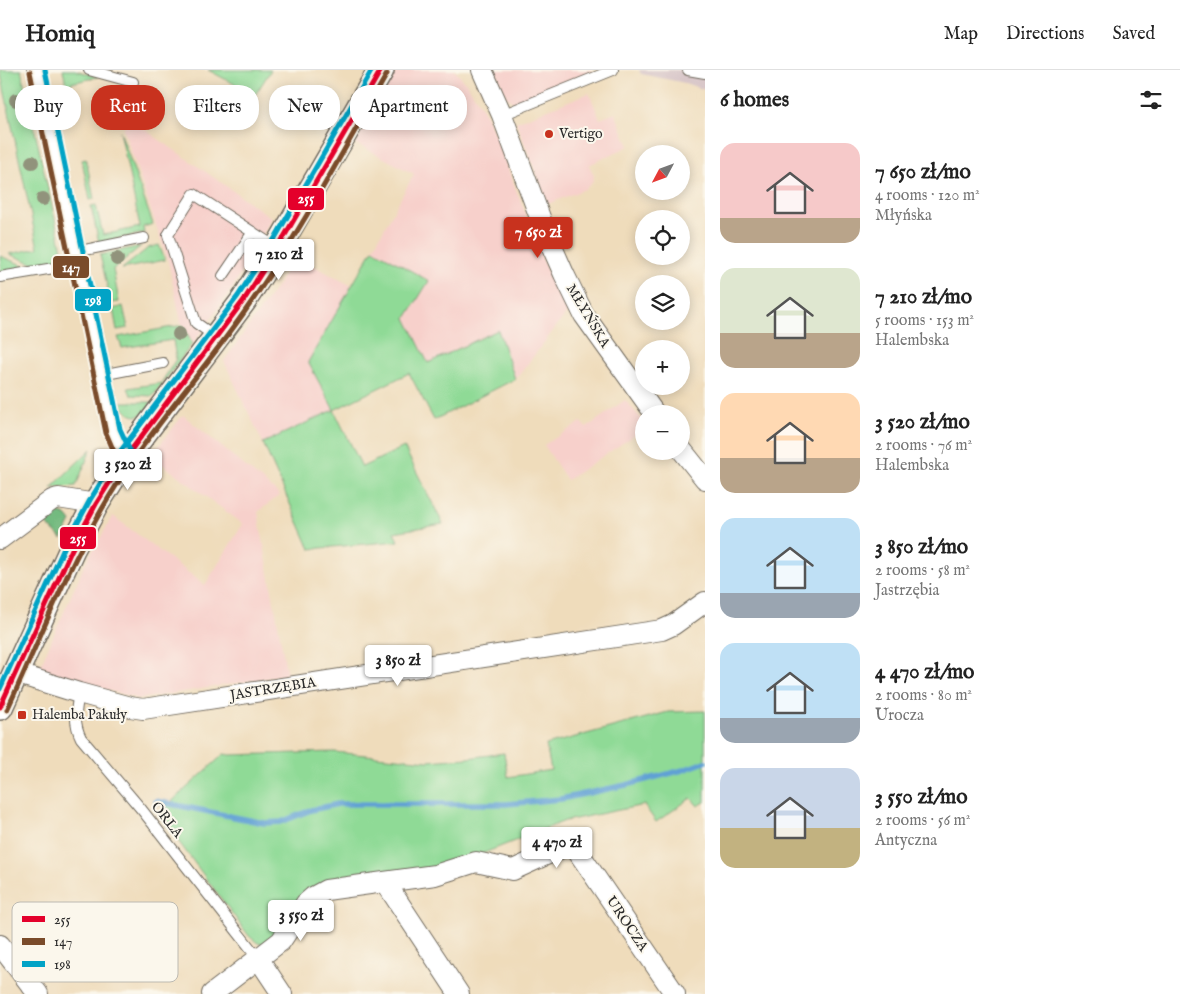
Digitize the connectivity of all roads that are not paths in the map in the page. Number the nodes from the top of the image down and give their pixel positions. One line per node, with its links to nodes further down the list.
1 (37, 70): 13 (street)
2 (89, 70): 8 (lane)
3 (381, 70): 12 (street)
4 (482, 70): 9 (street, MŁYŃSKA)
5 (613, 70): 9 (lane)
6 (688, 70): 7 (lane)
7 (705, 73)
8 (133, 82)
9 (502, 115): 19 (street, MŁYŃSKA)
10 (253, 232): 12 (lane); 14 (lane); 16 (lane)
11 (144, 238): 13 (lane)
12 (277, 248): 16 (street)
13 (76, 258): 15 (lane); 18 (street)
14 (223, 276)
15 (0, 277)
16 (216, 337): 20 (street)
17 (163, 363): 18 (lane)
18 (101, 375): 20 (street)
19 (648, 405)
20 (125, 458): 23 (street)
21 (690, 460): 22 (street)
22 (705, 479)
23 (96, 504): 24 (street); 26 (street)
24 (0, 539)
25 (705, 602): 27 (street, JASTRZĘBIA)
26 (15, 672): 27 (street, JASTRZĘBIA); 28 (street)
27 (79, 693): 31 (lane, ORLA)
28 (0, 707)
29 (384, 882): 31 (street); 37 (street); 38 (street, UROCZA)
30 (0, 946): 32 (street)
31 (258, 958): 35 (street); 36 (street)
32 (12, 961)
33 (28, 982): 34 (street)
34 (38, 994)
35 (212, 994)
36 (282, 994)
37 (458, 994)
38 (675, 994)

